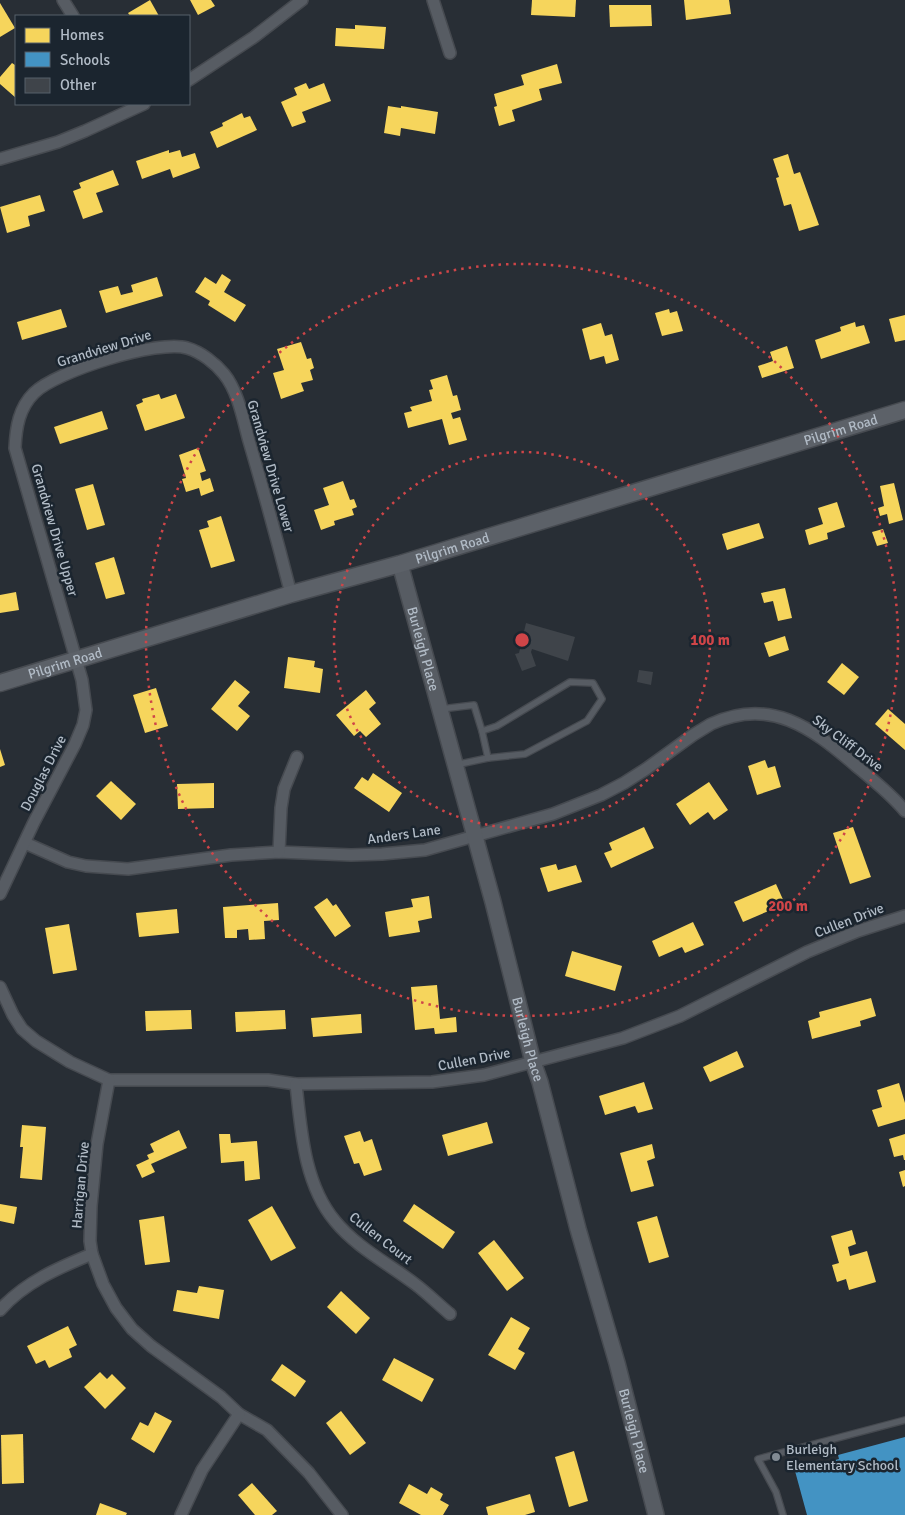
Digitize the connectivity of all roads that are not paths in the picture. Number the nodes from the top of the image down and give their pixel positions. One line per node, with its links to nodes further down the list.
1 (63, 0): 4 (street)
2 (302, 0): 6 (street)
3 (433, 0): 5 (street)
4 (72, 15)
5 (450, 53)
6 (190, 79)
7 (129, 107): 8 (street)
8 (0, 159)
9 (205, 356): 10 (street, Grandview Drive); 13 (street, Grandview Drive Lower)
10 (22, 409): 14 (street, Grandview Drive Upper)
11 (905, 410): 12 (main road, Pilgrim Road)
12 (400, 564): 13 (main road, Pilgrim Road); 16 (street, Burleigh Place)
13 (291, 594): 14 (main road, Pilgrim Road)
14 (76, 660): 15 (main road, Pilgrim Road); 24 (street, Douglas Drive)
15 (0, 683)
16 (440, 709): 18 (lane); 21 (street, Burleigh Place)
17 (763, 714): 22 (street, Sky Cliff Drive); 23 (street, Anders Lane)
18 (482, 731): 20 (lane); 20 (lane)
19 (297, 756): 25 (street)
20 (488, 758): 21 (lane)
21 (455, 765): 23 (street, Burleigh Place)
22 (905, 811)
23 (475, 837): 25 (street, Anders Lane); 29 (street, Burleigh Place)
24 (25, 843): 25 (street, Anders Lane); 26 (street, Douglas Drive)
25 (279, 852)
26 (0, 894)
27 (905, 916): 29 (street, Cullen Drive)
28 (0, 987): 30 (street)
29 (533, 1062): 31 (street, Cullen Drive); 39 (street, Burleigh Place)
30 (110, 1080): 31 (street, Cullen Drive); 32 (street, Harrigan Drive)
31 (296, 1084): 34 (street, Cullen Court)
32 (92, 1254): 33 (street); 35 (street, Harrigan Drive)
33 (0, 1310)
34 (450, 1314)
35 (239, 1414): 37 (street); 38 (street, Harrigan Drive)
36 (905, 1420): 40 (lane)
37 (181, 1515)
38 (342, 1515)
39 (656, 1515)
40 (783, 1515)

